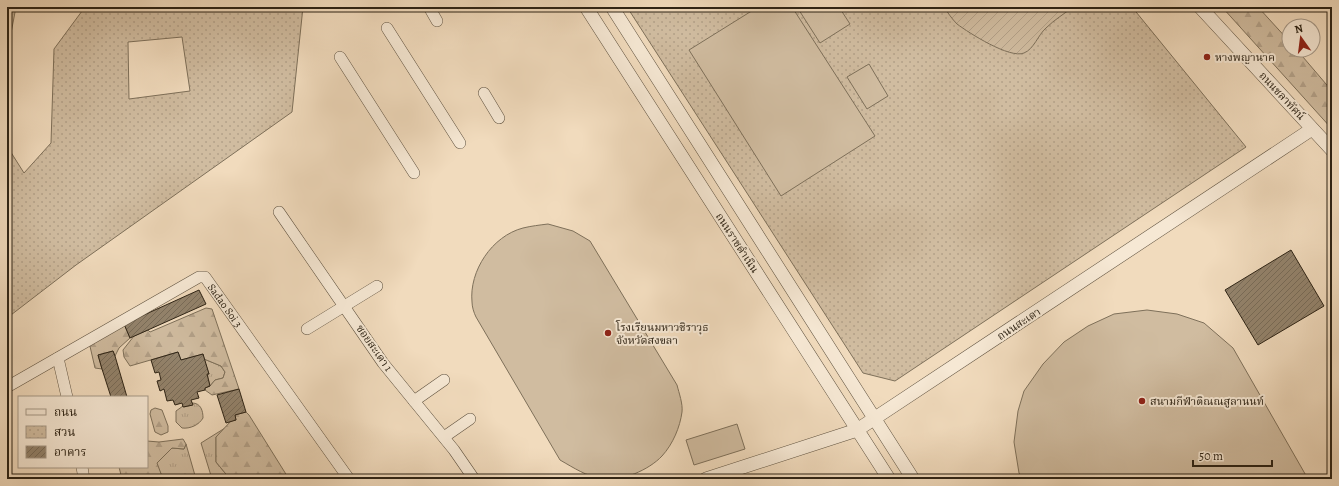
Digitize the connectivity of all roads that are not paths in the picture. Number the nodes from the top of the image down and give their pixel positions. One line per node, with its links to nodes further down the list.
1 (429, 7): 5 (street)
2 (586, 7): 25 (street, ถนนราชดำเนิน)
3 (612, 7): 23 (street, ถนนราชดำเนิน)
4 (1200, 7): 10 (street, ถนนชลาทัศน์)
5 (437, 21)
6 (387, 28): 11 (street)
7 (340, 57): 13 (street)
8 (484, 93): 9 (street)
9 (499, 118)
10 (1312, 129): 12 (street, ถนนชลาทัศน์); 23 (street, ถนนสะเดา)
11 (460, 143)
12 (1332, 150)
13 (414, 174)
14 (279, 212): 16 (street, ซอยสะเดา 1)
15 (377, 286): 16 (street)
16 (344, 305): 17 (street); 22 (street, ซอยสะเดา 1)
17 (307, 329)
18 (58, 358): 20 (street, Sadao Soi 3); 21 (street); 29 (street, Sadao Soi 3)
19 (444, 380): 22 (street)
20 (7, 387)
21 (66, 396)
22 (414, 401): 26 (street, ซอยสะเดา 1)
23 (875, 418): 25 (street, ถนนสะเดา); 33 (street, ถนนราชดำเนิน)
24 (470, 419): 26 (street)
25 (857, 430): 31 (street, ถนนสะเดา); 32 (street, ถนนราชดำเนิน)
26 (444, 437): 30 (street, ซอยสะเดา 1)
27 (82, 468): 28 (street)
28 (84, 479)
29 (350, 479)
30 (474, 479)
31 (706, 479)
32 (889, 479)
33 (913, 479)

